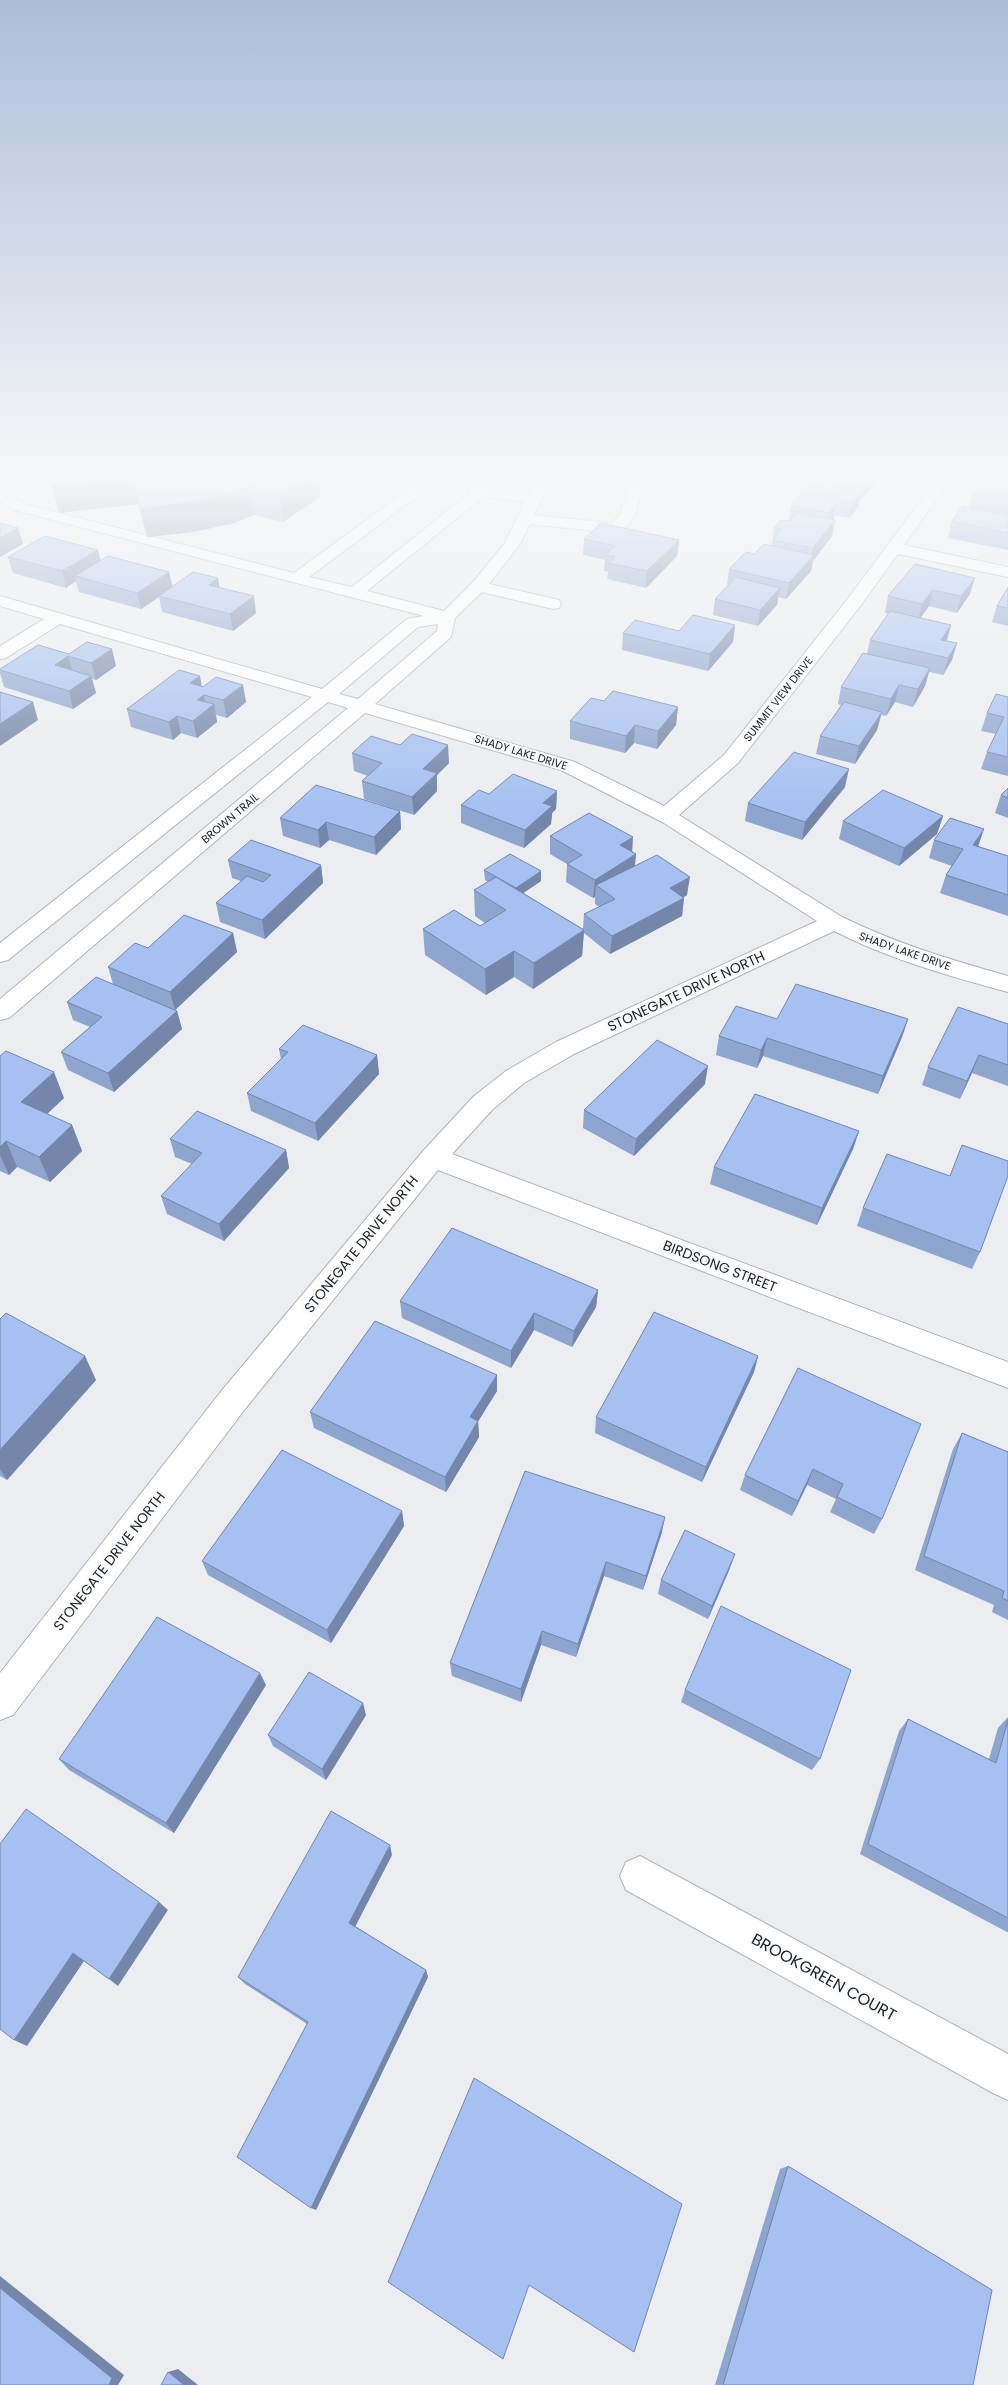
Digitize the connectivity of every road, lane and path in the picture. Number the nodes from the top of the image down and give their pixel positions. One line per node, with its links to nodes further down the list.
1 (329, 586): 6 (street)
2 (363, 586): 6 (street)
3 (479, 586): 9 (street, BROWN TRAIL)
4 (480, 586): 8 (street)
5 (866, 586): 14 (street, SUMMIT VIEW DRIVE)
6 (355, 593): 9 (street)
7 (0, 601): 10 (street, SHADY LAKE DRIVE)
8 (553, 604)
9 (447, 617): 12 (street); 13 (street, BROWN TRAIL)
10 (58, 618): 11 (street); 12 (street, SHADY LAKE DRIVE)
11 (0, 654)
12 (326, 694): 13 (street, SHADY LAKE DRIVE); 16 (street)
13 (363, 705): 14 (street, SHADY LAKE DRIVE); 18 (street, BROWN TRAIL)
14 (667, 814): 15 (street, SHADY LAKE DRIVE)
15 (834, 922): 17 (street, SHADY LAKE DRIVE); 19 (street, STONEGATE DRIVE NORTH)
16 (0, 955)
17 (1008, 984)
18 (0, 1012)
19 (432, 1157): 20 (street, BIRDSONG STREET); 21 (street, STONEGATE DRIVE NORTH)
20 (1008, 1375)
21 (0, 1702)
22 (640, 1876): 23 (street, BROOKGREEN COURT)
23 (1008, 2078)

